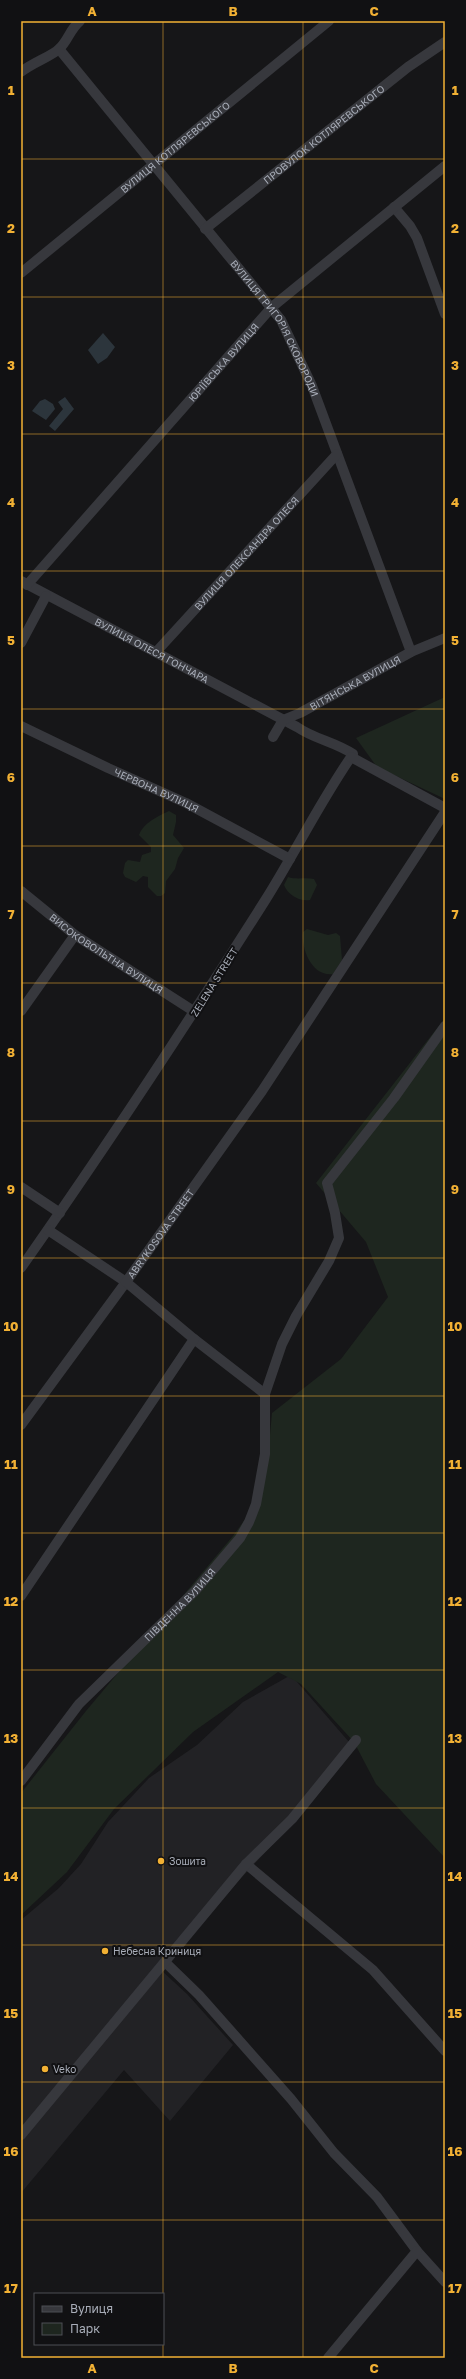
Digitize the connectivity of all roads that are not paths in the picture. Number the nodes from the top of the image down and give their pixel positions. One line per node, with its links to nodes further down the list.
1 (80, 21): 4 (street)
2 (329, 21): 6 (street, ВУЛИЦЯ КОТЛЯРЕВСЬКОГО)
3 (445, 42): 9 (street, ПРОВУЛОК КОТЛЯРЕВСЬКОГО)
4 (59, 49): 5 (street); 6 (street, ВУЛИЦЯ ГРИГОРІЯ СКОВОРОДИ)
5 (21, 72)
6 (154, 163): 9 (street, ВУЛИЦЯ ГРИГОРІЯ СКОВОРОДИ); 10 (street, ВУЛИЦЯ КОТЛЯРЕВСЬКОГО)
7 (445, 166): 8 (street, ЮРІЇВСЬКА ВУЛИЦЯ)
8 (394, 208): 11 (street, ЮРІЇВСЬКА ВУЛИЦЯ); 12 (street)
9 (205, 229): 11 (street, ВУЛИЦЯ ГРИГОРІЯ СКОВОРОДИ)
10 (21, 272)
11 (272, 307): 13 (street, ВУЛИЦЯ ГРИГОРІЯ СКОВОРОДИ); 14 (street, ЮРІЇВСЬКА ВУЛИЦЯ)
12 (445, 314)
13 (337, 454): 18 (street, ВУЛИЦЯ ОЛЕКСАНДРА ОЛЕСЯ); 19 (street, ВУЛИЦЯ ГРИГОРІЯ СКОВОРОДИ)
14 (24, 583): 15 (street, ВУЛИЦЯ ОЛЕСЯ ГОНЧАРА)
15 (46, 596): 17 (street); 18 (street, ВУЛИЦЯ ОЛЕСЯ ГОНЧАРА)
16 (445, 638): 19 (street, ВІТЯНСЬКА ВУЛИЦЯ)
17 (21, 644)
18 (156, 652): 21 (street, ВУЛИЦЯ ОЛЕСЯ ГОНЧАРА)
19 (411, 652): 20 (street, ВІТЯНСЬКА ВУЛИЦЯ)
20 (300, 714): 21 (street, ВІТЯНСЬКА ВУЛИЦЯ); 23 (street)
21 (283, 720): 23 (street); 24 (street)
22 (21, 726): 28 (street, ЧЕРВОНА ВУЛИЦЯ)
23 (297, 727): 25 (street)
24 (273, 737)
25 (350, 757): 26 (street); 28 (street, ZELENA STREET)
26 (445, 808)
27 (445, 812): 38 (street, ABRYKOSOVA STREET)
28 (290, 859): 32 (street, ZELENA STREET)
29 (21, 891): 30 (street, ВИСОКОВОЛЬТНА ВУЛИЦЯ)
30 (75, 935): 31 (street); 32 (street, ВИСОКОВОЛЬТНА ВУЛИЦЯ)
31 (21, 1012)
32 (195, 1012): 35 (street, ZELENA STREET)
33 (445, 1026): 40 (street)
34 (21, 1187): 35 (street)
35 (60, 1213): 36 (street, ZELENA STREET)
36 (48, 1230): 37 (street, ZELENA STREET); 38 (street)
37 (21, 1268)
38 (126, 1282): 39 (street, ABRYKOSOVA STREET); 41 (street)
39 (194, 1339): 40 (street, ABRYKOSOVA STREET); 42 (street)
40 (265, 1394): 44 (street, ПІВДЕННА ВУЛИЦЯ)
41 (21, 1425)
42 (21, 1596)
43 (356, 1740): 45 (street)
44 (21, 1782)
45 (246, 1864): 46 (street); 47 (street)
46 (165, 1962): 48 (street); 49 (street)
47 (445, 2051)
48 (21, 2135)
49 (417, 2251): 50 (street); 51 (street)
50 (445, 2282)
51 (328, 2358)

